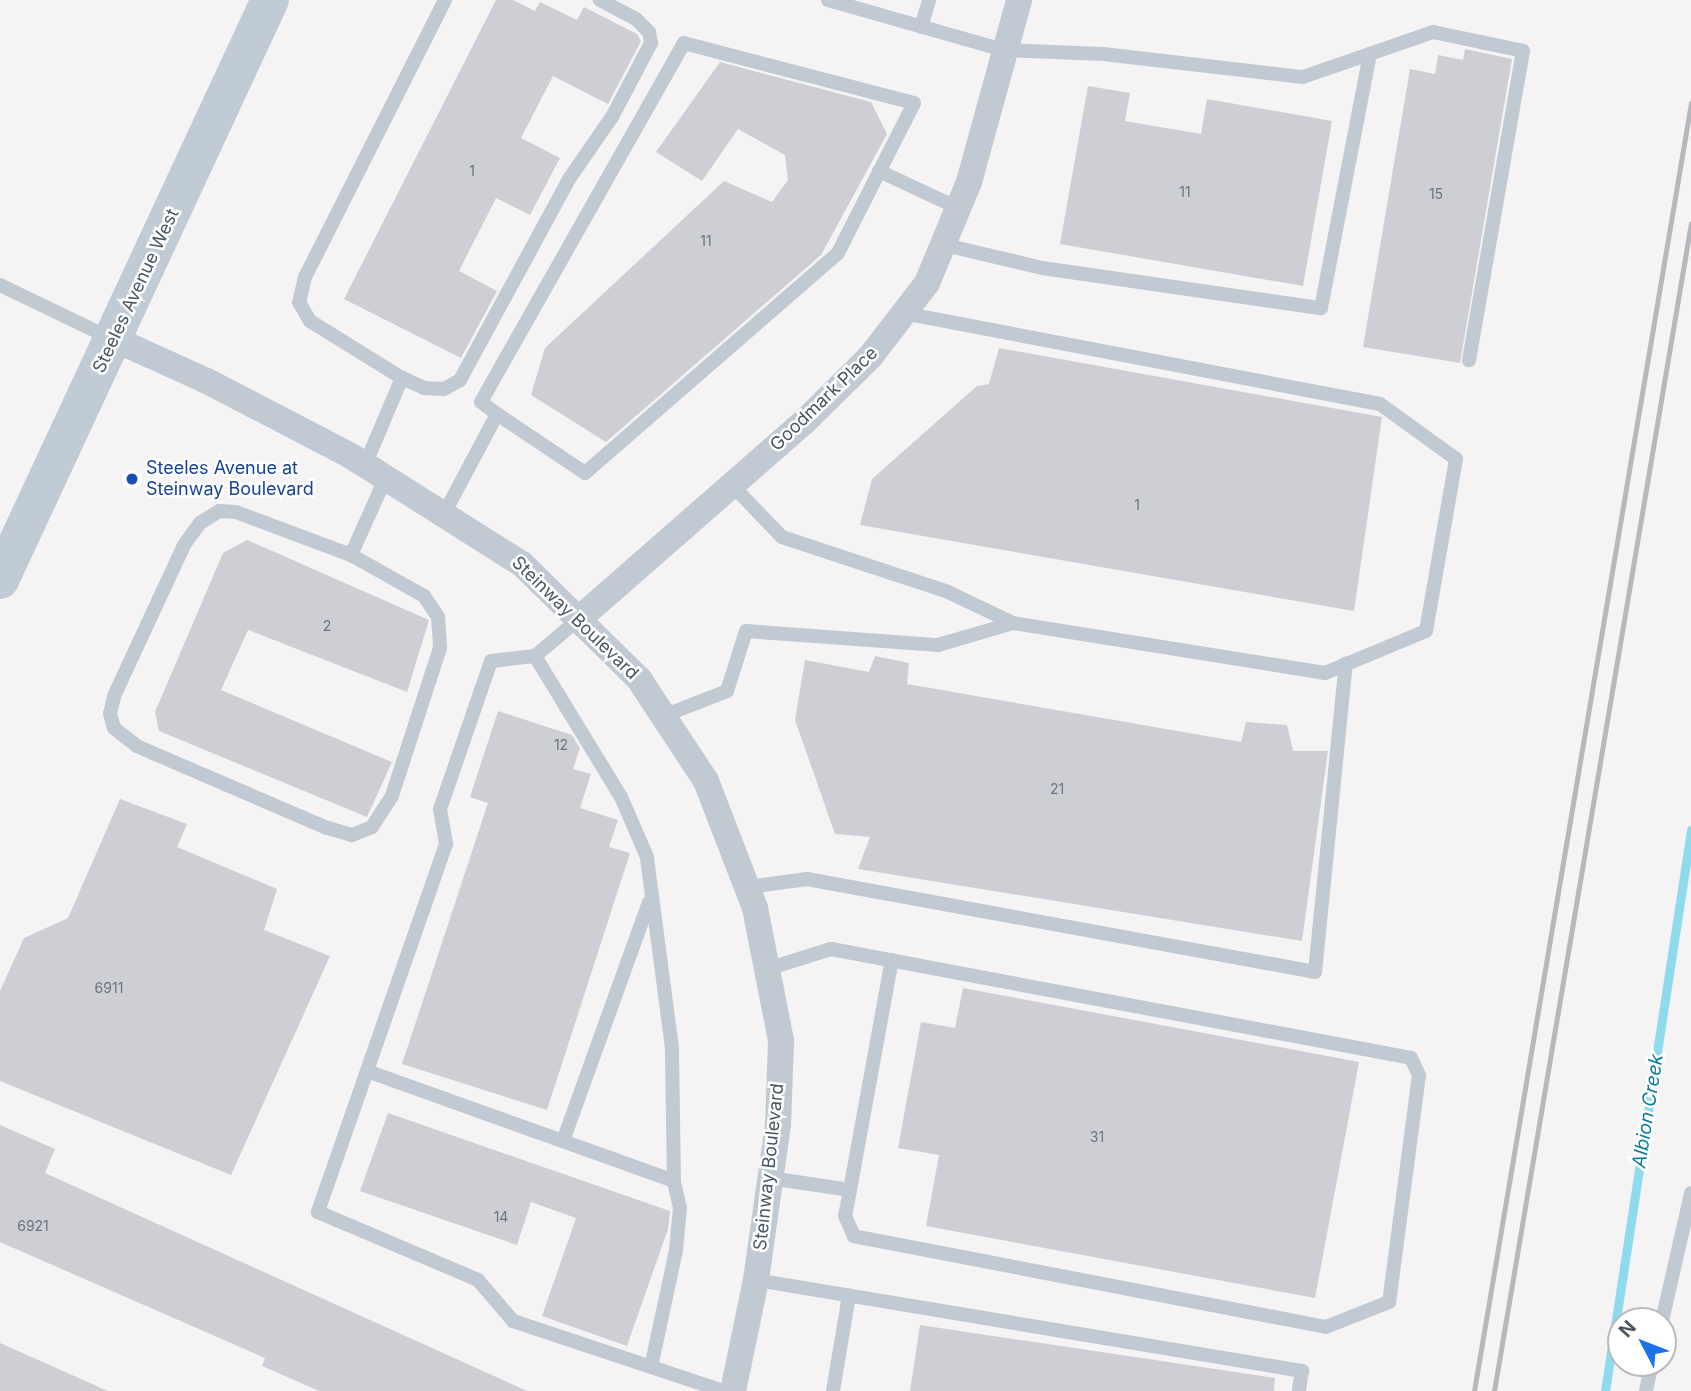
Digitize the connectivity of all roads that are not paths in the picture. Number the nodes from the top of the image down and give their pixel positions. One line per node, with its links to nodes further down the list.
1 (270, 0): 15 (main road, Steeles Avenue West)
2 (445, 0): 17 (lane)
3 (600, 0): 17 (lane)
4 (828, 0): 7 (lane)
5 (929, 0): 7 (lane)
6 (1019, 0): 8 (street, Goodmark Place)
7 (921, 27): 8 (lane)
8 (1004, 50): 9 (lane); 11 (street, Goodmark Place)
9 (1370, 54): 12 (lane); 16 (lane)
10 (879, 171): 11 (lane); 18 (lane); 18 (lane)
11 (960, 209): 12 (street, Goodmark Place)
12 (945, 245): 14 (street, Goodmark Place)
13 (0, 285): 15 (lane)
14 (904, 313): 20 (street, Goodmark Place); 27 (lane)
15 (114, 339): 19 (street, Steinway Boulevard); 23 (main road, Steeles Avenue West)
16 (1469, 360)
17 (402, 378): 19 (lane)
18 (497, 414): 21 (lane)
19 (376, 471): 21 (street, Steinway Boulevard); 22 (lane)
20 (731, 484): 24 (street, Goodmark Place); 25 (lane)
21 (444, 512): 24 (street, Steinway Boulevard)
22 (351, 555): 22 (lane)
23 (0, 580)
24 (580, 618): 26 (lane); 28 (street, Steinway Boulevard)
25 (1013, 623): 27 (lane); 28 (lane)
26 (535, 656): 30 (lane); 33 (lane)
27 (1346, 664): 29 (lane)
28 (663, 716): 29 (street, Steinway Boulevard)
29 (748, 887): 32 (street, Steinway Boulevard)
30 (651, 897): 34 (lane); 36 (lane)
31 (892, 960): 32 (lane); 37 (lane); 37 (lane)
32 (767, 969): 35 (street, Steinway Boulevard)
33 (367, 1071): 34 (lane); 42 (lane)
34 (563, 1141): 36 (lane)
35 (770, 1178): 37 (lane); 39 (street, Steinway Boulevard)
36 (674, 1181): 42 (lane)
37 (850, 1190)
38 (1691, 1193): 41 (lane)
39 (756, 1279): 40 (lane); 44 (street, Steinway Boulevard)
40 (849, 1295): 45 (lane); 46 (lane)
41 (1665, 1307)
42 (651, 1367): 43 (lane)
43 (724, 1391)
44 (733, 1391)
45 (833, 1391)
46 (1299, 1391)

